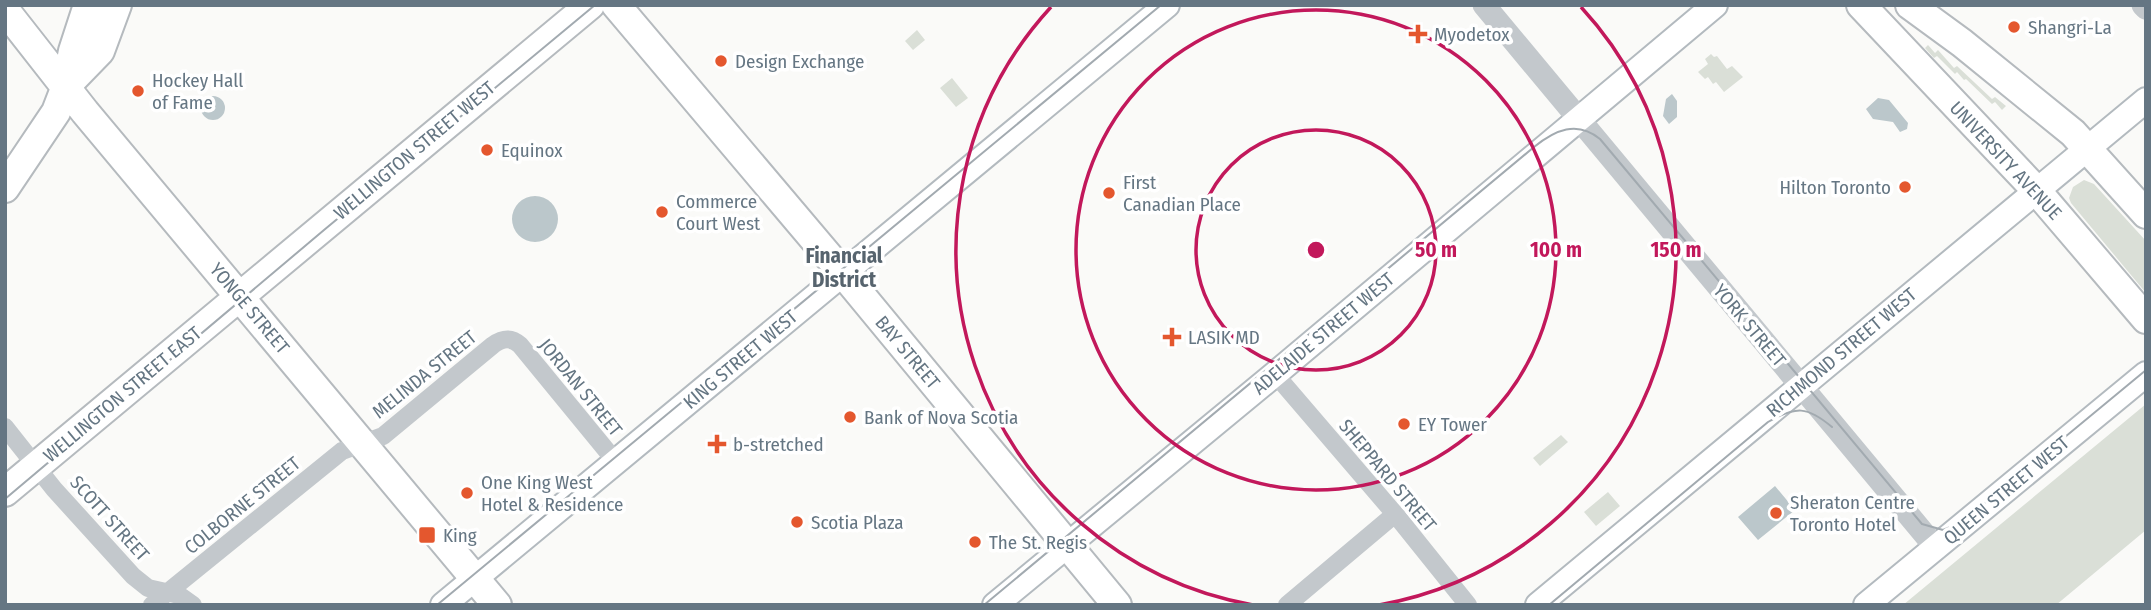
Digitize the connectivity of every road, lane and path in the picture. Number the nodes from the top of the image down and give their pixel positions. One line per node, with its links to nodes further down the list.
1 (88, 5): 11 (main road)
2 (117, 5): 11 (main road)
3 (590, 5): 19 (main road, WELLINGTON STREET WEST)
4 (616, 5): 18 (main road, BAY STREET)
5 (1167, 5): 18 (main road, KING STREET WEST)
6 (1484, 5): 13 (street, YORK STREET)
7 (1715, 5): 13 (main road, ADELAIDE STREET WEST)
8 (1861, 5): 16 (main road, UNIVERSITY AVENUE)
9 (1910, 5): 14 (main road)
10 (5, 10): 11 (main road, YONGE STREET)
11 (66, 86): 15 (main road); 19 (main road, YONGE STREET)
12 (2146, 100): 14 (main road, RICHMOND STREET WEST)
13 (1579, 119): 22 (main road, ADELAIDE STREET WEST); 24 (street, YORK STREET)
14 (2088, 148): 16 (main road, RICHMOND STREET WEST); 17 (main road)
15 (5, 188)
16 (2036, 190): 20 (main road, UNIVERSITY AVENUE); 24 (main road, RICHMOND STREET WEST)
17 (2146, 214)
18 (843, 274): 27 (main road, KING STREET WEST); 31 (main road, BAY STREET)
19 (240, 296): 26 (main road, YONGE STREET); 28 (main road, WELLINGTON STREET EAST)
20 (2146, 320)
21 (512, 340): 26 (street, MELINDA STREET); 27 (street, JORDAN STREET)
22 (1275, 374): 30 (street, SHEPPARD STREET); 31 (main road, ADELAIDE STREET WEST)
23 (2146, 374): 32 (main road, QUEEN STREET WEST)
24 (1801, 386): 32 (street, YORK STREET); 43 (main road, RICHMOND STREET WEST)
25 (5, 427): 28 (street, SCOTT STREET)
26 (362, 442): 33 (main road, YONGE STREET); 34 (street, COLBORNE STREET)
27 (616, 462): 33 (main road, KING STREET WEST)
28 (36, 466): 29 (main road, WELLINGTON STREET EAST); 34 (street, SCOTT STREET)
29 (5, 492)
30 (1395, 514): 41 (street); 42 (street, SHEPPARD STREET)
31 (1068, 545): 39 (main road, ADELAIDE STREET WEST); 40 (main road, BAY STREET)
32 (1936, 548): 44 (main road, QUEEN STREET WEST)
33 (475, 579): 37 (main road, KING STREET WEST); 38 (main road, YONGE STREET)
34 (167, 593): 35 (street, COLBORNE STREET); 36 (street, SCOTT STREET)
35 (152, 605)
36 (192, 605)
37 (443, 605)
38 (497, 605)
39 (995, 605)
40 (1117, 605)
41 (1287, 605)
42 (1468, 605)
43 (1538, 605)
44 (1866, 605)

